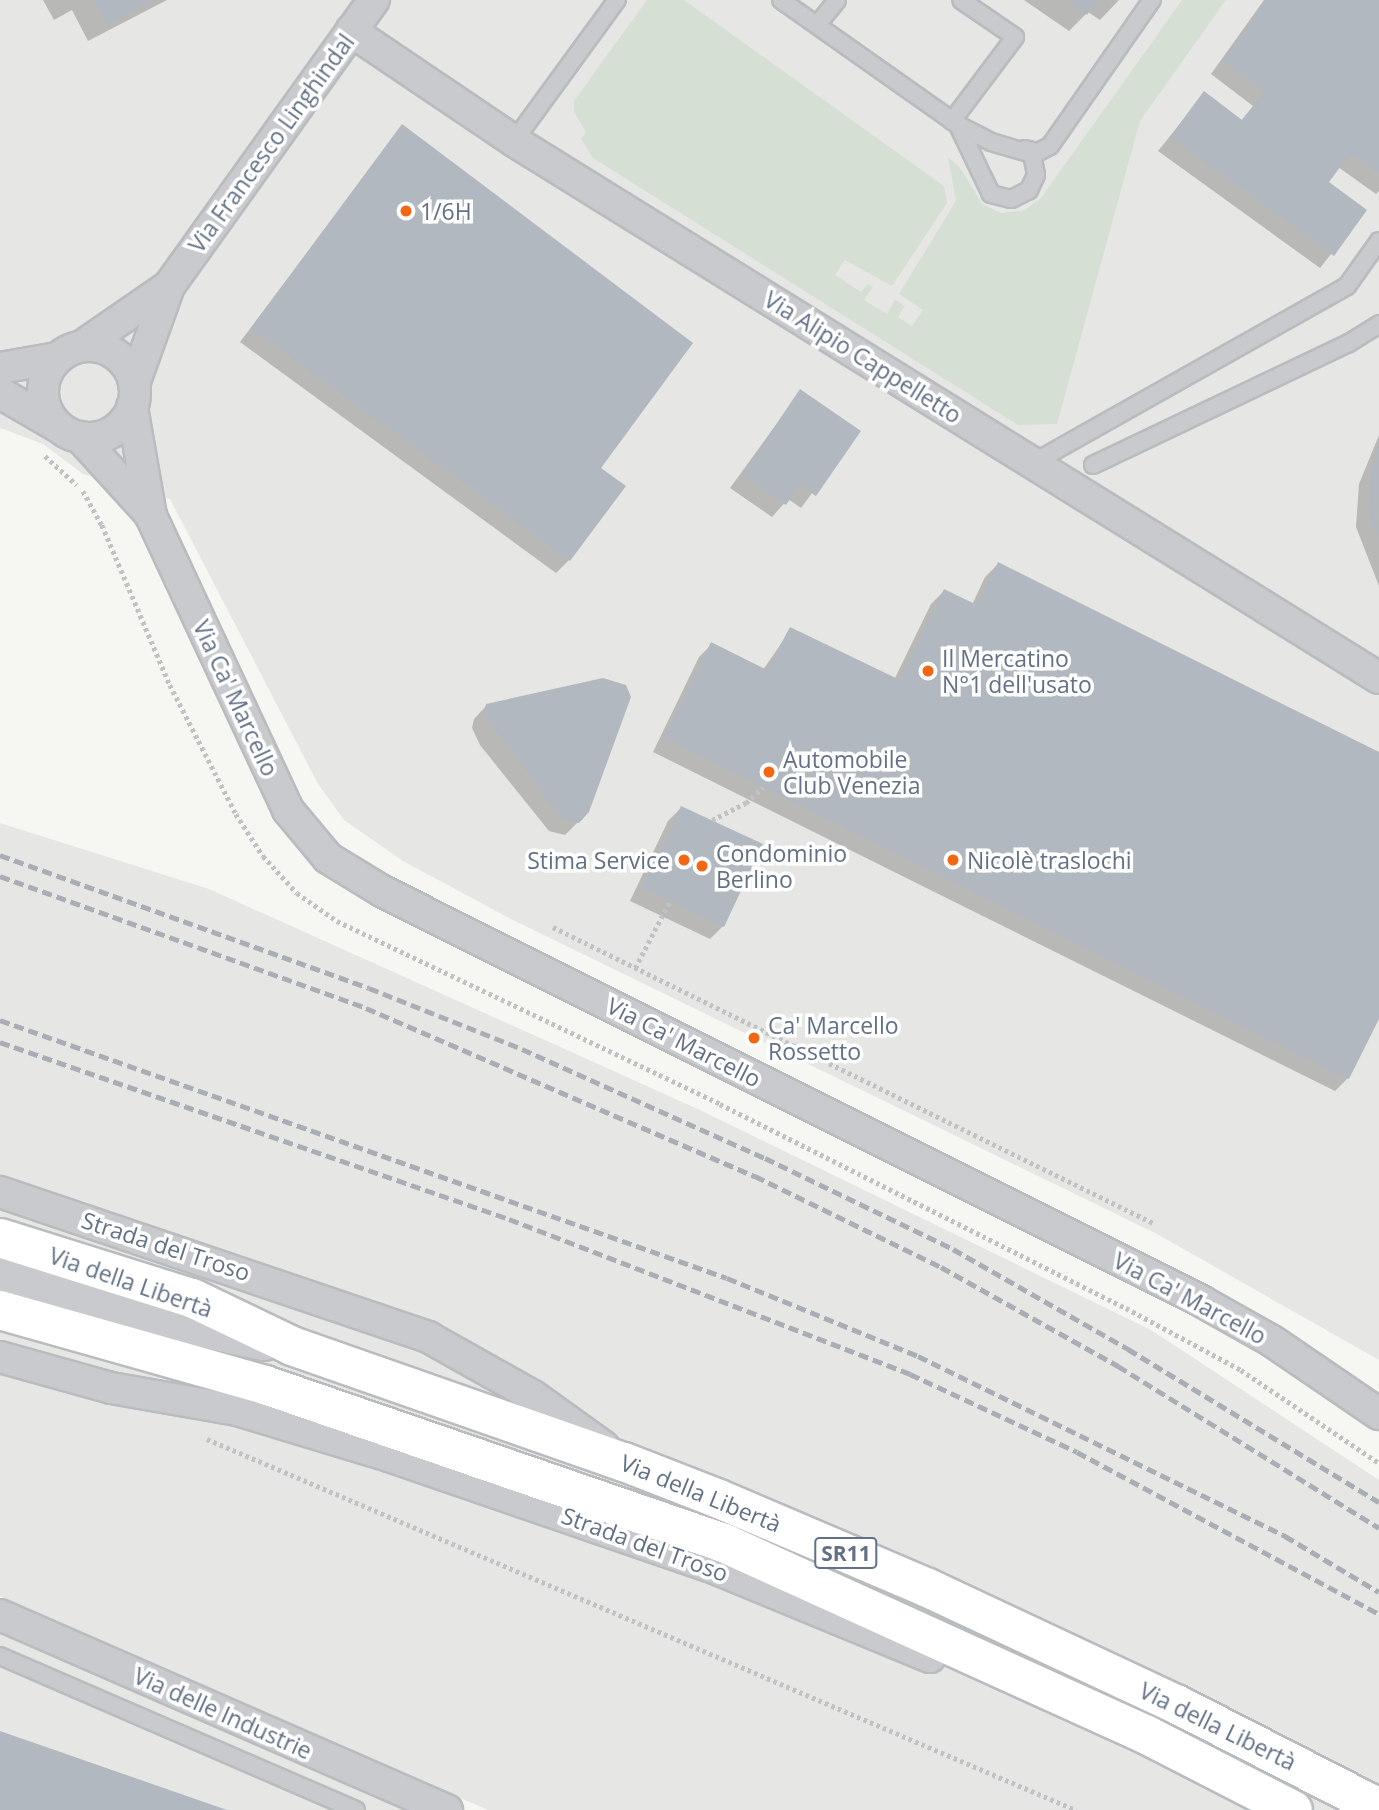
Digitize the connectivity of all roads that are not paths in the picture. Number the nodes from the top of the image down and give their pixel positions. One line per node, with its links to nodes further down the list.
1 (374, 0): 8 (street, Via Francesco Linghindal)
2 (617, 0): 10 (lane)
3 (781, 0): 7 (lane)
4 (837, 0): 7 (lane)
5 (961, 0): 9 (lane)
6 (1152, 0): 11 (lane)
7 (817, 25): 9 (lane)
8 (351, 31): 10 (street, Via Alipio Cappelletto); 13 (street, Via Francesco Linghindal)
9 (955, 122): 11 (lane); 11 (lane)
10 (514, 141): 20 (street, Via Alipio Cappelletto)
11 (1025, 149)
12 (1379, 242): 20 (lane)
13 (169, 286): 15 (street, Via Francesco Linghindal); 18 (street, Via Francesco Linghindal)
14 (1379, 324): 21 (lane)
15 (69, 352): 16 (street); 18 (street); 19 (street)
16 (0, 368)
17 (0, 393): 19 (street, Via Ca' Marcello)
18 (133, 395): 19 (street); 22 (street, Via Ca' Marcello)
19 (69, 431): 22 (street, Via Ca' Marcello)
20 (1033, 463): 23 (street, Via Alipio Cappelletto)
21 (1093, 465)
22 (151, 516): 30 (street, Via Ca' Marcello)
23 (1379, 678)
24 (0, 1192): 31 (street, Strada del Troso)
25 (0, 1238): 28 (highway, Via della Libertà)
26 (0, 1273): 28 (street)
27 (0, 1310): 38 (highway, Via della Libertà / SR11)
28 (292, 1346): 31 (highway, Via della Libertà / SR11)
29 (0, 1357): 37 (street, Strada del Troso)
30 (1379, 1414)
31 (624, 1462): 34 (highway, Via della Libertà / SR11)
32 (0, 1615): 36 (street, Via delle Industrie)
33 (0, 1656): 35 (lane)
34 (1379, 1808)
35 (356, 1810)
36 (447, 1810)
37 (1262, 1810)
38 (1293, 1810)

